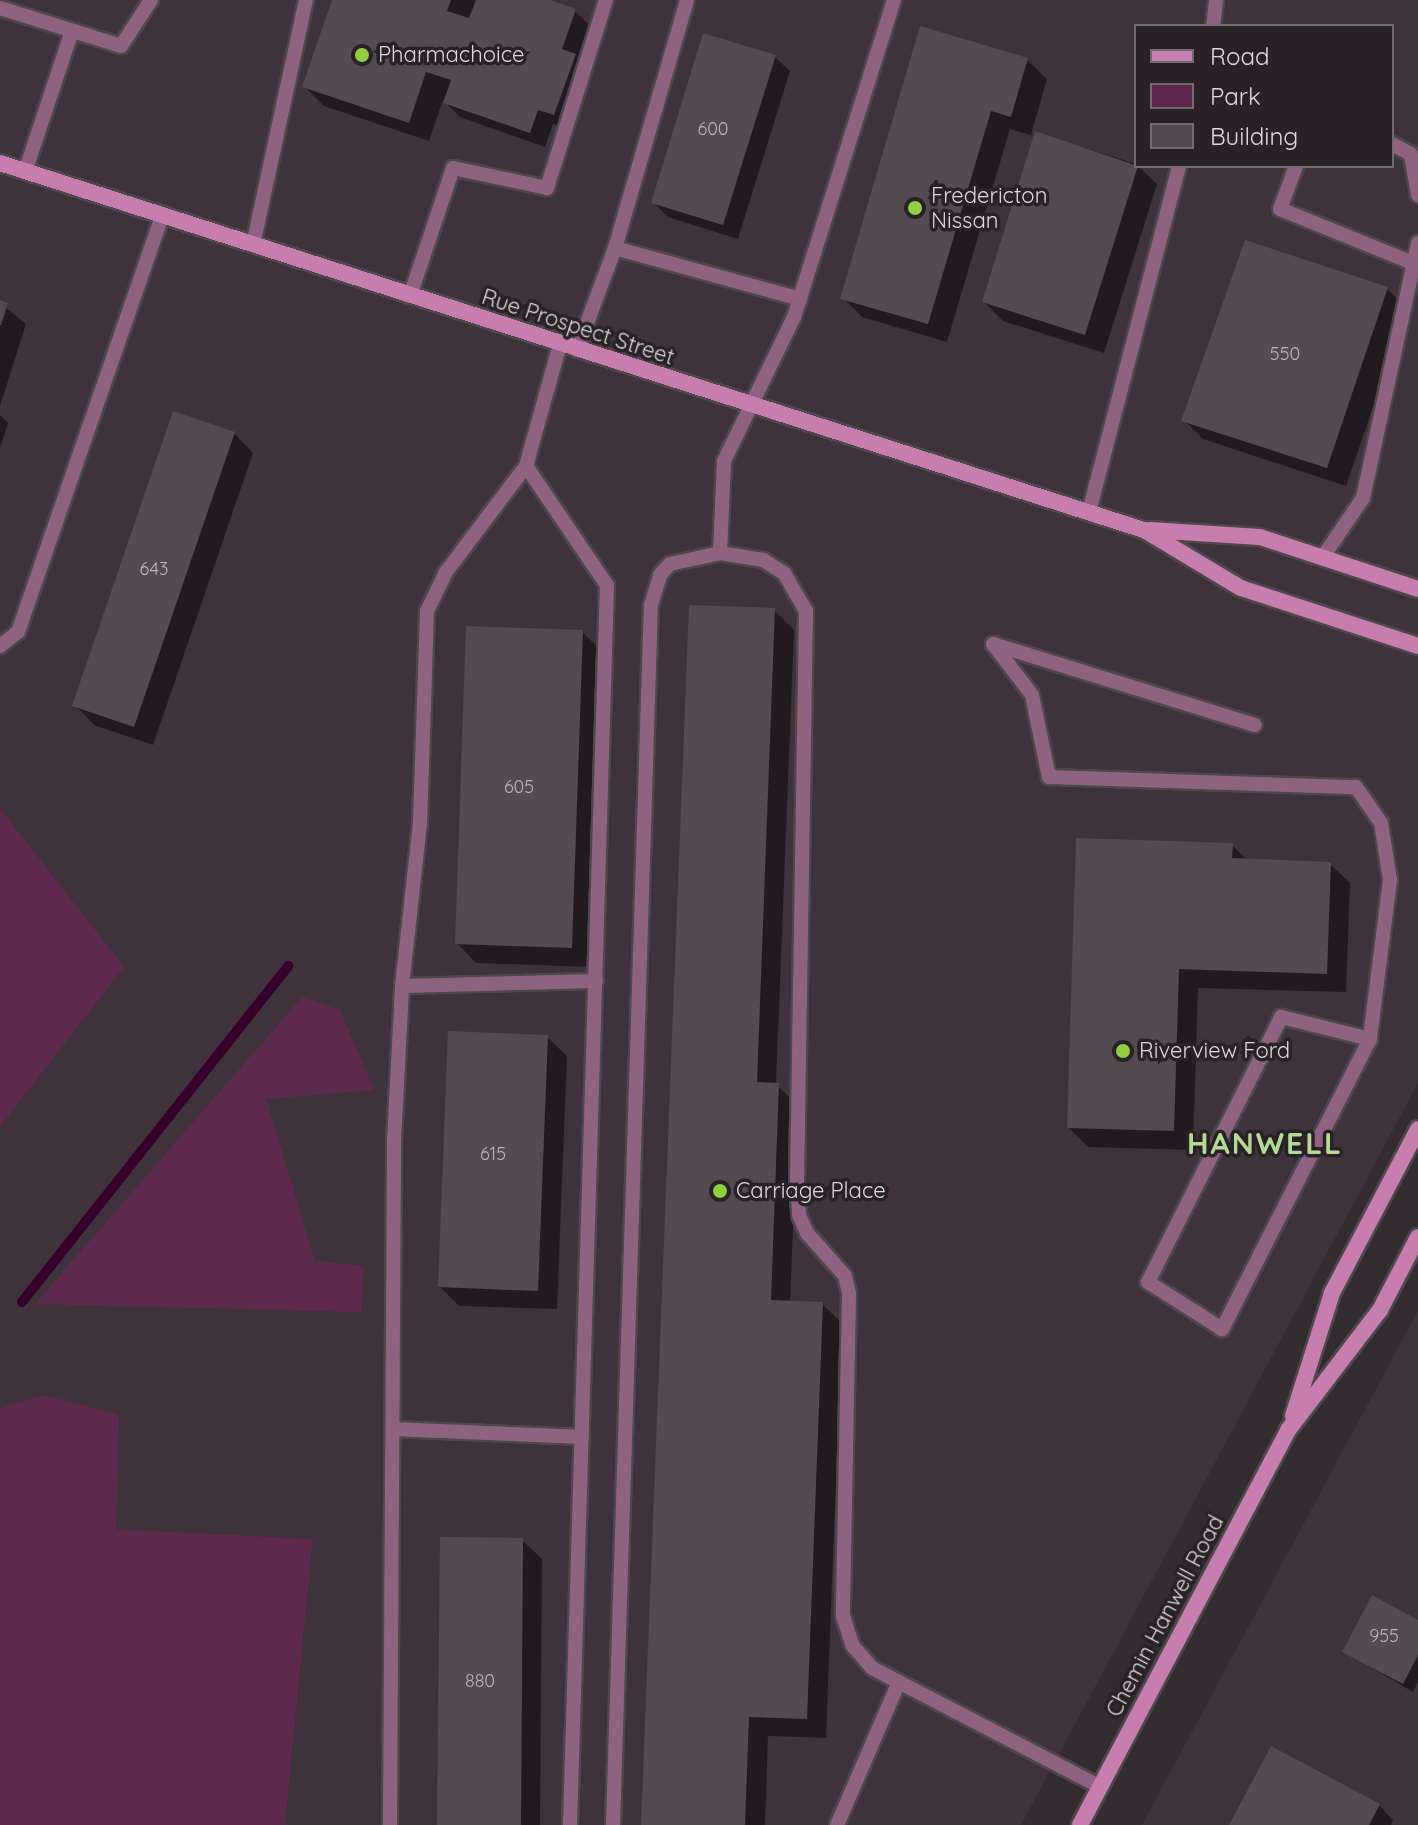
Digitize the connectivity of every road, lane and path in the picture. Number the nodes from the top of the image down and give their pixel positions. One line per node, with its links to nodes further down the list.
1 (151, 0): 9 (lane)
2 (306, 0): 18 (lane)
3 (606, 0): 21 (lane)
4 (687, 0): 19 (lane)
5 (894, 0): 22 (lane)
6 (1216, 0): 8 (lane)
7 (0, 8): 9 (lane)
8 (1213, 24)
9 (72, 31): 14 (lane)
10 (1394, 145): 15 (lane)
11 (0, 163): 14 (main road, Rue Prospect Street)
12 (1178, 168): 27 (lane)
13 (1295, 168): 20 (lane)
14 (25, 172): 16 (main road, Rue Prospect Street)
15 (1418, 195)
16 (162, 216): 18 (main road, Rue Prospect Street); 32 (lane)
17 (1418, 243): 20 (lane)
18 (253, 245): 21 (main road, Rue Prospect Street)
19 (615, 248): 22 (lane); 24 (lane)
20 (1413, 263): 30 (lane)
21 (410, 296): 23 (main road, Rue Prospect Street)
22 (800, 299): 25 (lane)
23 (560, 344): 24 (main road, Rue Prospect Street); 26 (lane)
24 (577, 350): 25 (main road, Rue Prospect Street)
25 (754, 407): 27 (main road, Rue Prospect Street); 29 (lane)
26 (526, 466): 35 (lane); 36 (lane)
27 (1089, 512): 28 (main road, Rue Prospect Street)
28 (1144, 530): 30 (main road, Rue Prospect Street); 33 (main road, Rue Prospect Street)
29 (720, 553): 43 (lane); 47 (lane)
30 (1323, 557): 31 (main road, Rue Prospect Street)
31 (1418, 589)
32 (0, 646)
33 (1418, 646)
34 (1255, 725): 37 (lane)
35 (596, 981): 36 (lane); 42 (lane)
36 (402, 986): 40 (lane)
37 (1370, 1039): 37 (lane)
38 (1418, 1129): 41 (main road, Chemin Hanwell Road)
39 (1418, 1237): 41 (main road, Chemin Hanwell Road)
40 (393, 1429): 42 (lane); 45 (lane)
41 (1289, 1429): 44 (main road, Chemin Hanwell Road)
42 (582, 1437): 46 (lane)
43 (898, 1684): 44 (lane); 48 (lane)
44 (1099, 1786): 49 (main road, Chemin Hanwell Road)
45 (390, 1825)
46 (570, 1825)
47 (613, 1825)
48 (837, 1825)
49 (1080, 1825)

